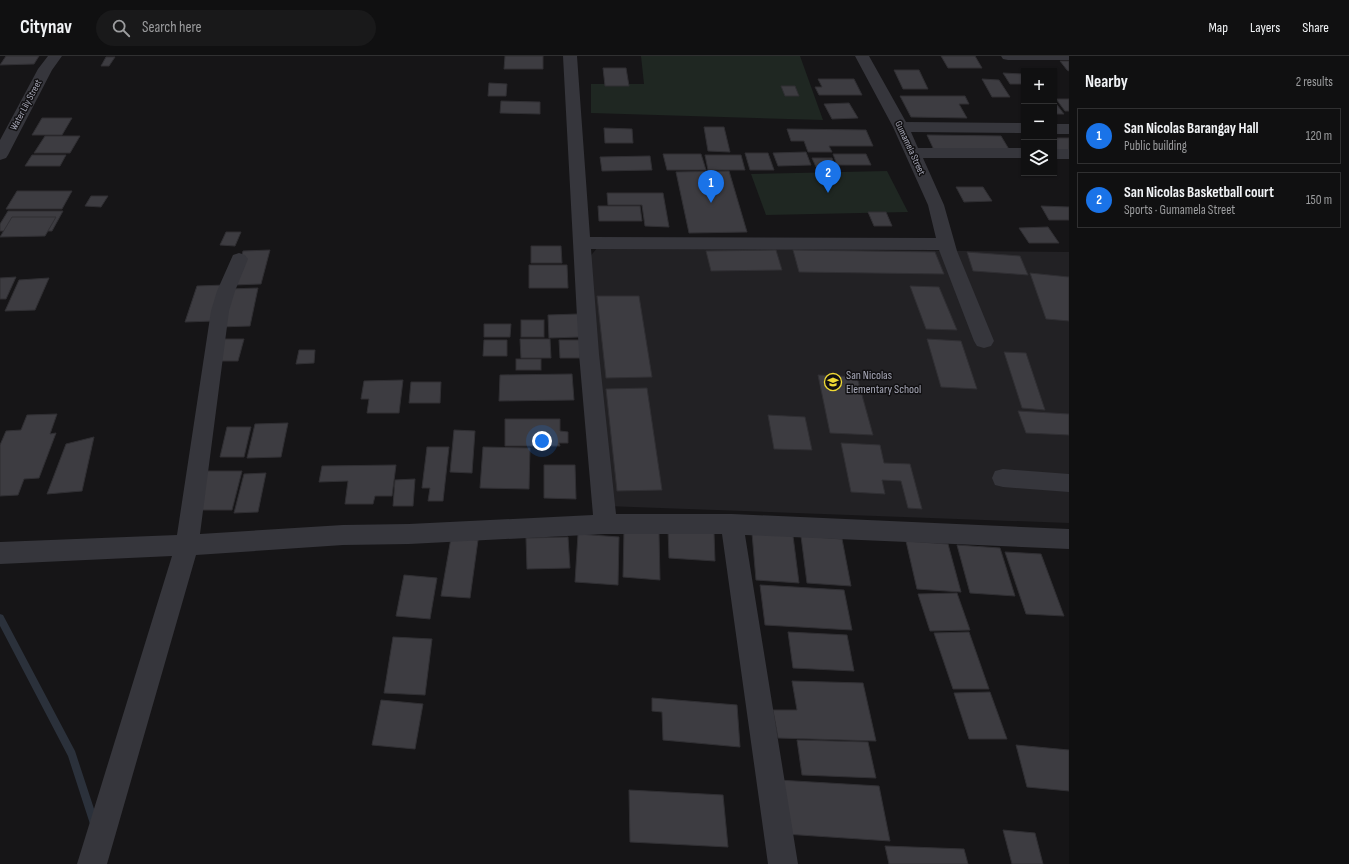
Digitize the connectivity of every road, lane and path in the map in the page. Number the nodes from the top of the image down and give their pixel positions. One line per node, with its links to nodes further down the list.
1 (55, 56): 14 (street, Water Lily Street)
2 (570, 56): 15 (street)
3 (862, 56): 6 (street, Gumamela Street)
4 (1008, 56): 5 (street)
5 (1069, 56)
6 (900, 127): 7 (street); 10 (street, Gumamela Street)
7 (1021, 128)
8 (1057, 129): 9 (street)
9 (1069, 129)
10 (913, 153): 11 (street); 16 (street, Gumamela Street)
11 (1021, 153)
12 (1057, 154): 13 (street)
13 (1069, 154)
14 (0, 155)
15 (582, 243): 16 (street); 21 (street)
16 (946, 244): 18 (street, Gumamela Street)
17 (239, 259): 24 (street)
18 (984, 341)
19 (1003, 478): 20 (street)
20 (1069, 483)
21 (605, 524): 22 (street); 24 (street)
22 (732, 524): 23 (street); 27 (street)
23 (1069, 539)
24 (187, 545): 25 (street); 26 (street)
25 (0, 553)
26 (92, 864)
27 (783, 864)

